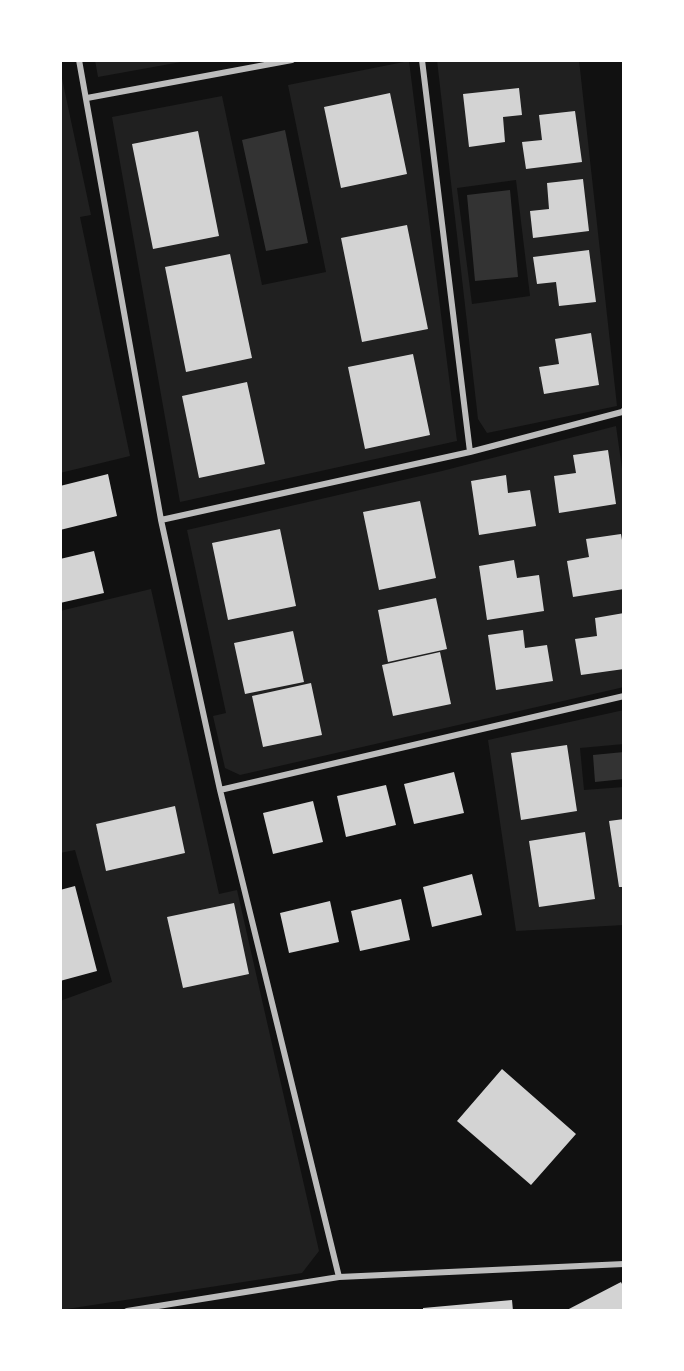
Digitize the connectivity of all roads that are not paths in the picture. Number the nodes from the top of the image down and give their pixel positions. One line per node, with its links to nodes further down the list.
1 (79, 60): 4 (street)
2 (292, 60): 4 (street)
3 (422, 60): 6 (street)
4 (87, 98): 7 (street)
5 (624, 410): 6 (street)
6 (470, 452): 7 (street)
7 (161, 520): 9 (street)
8 (624, 696): 9 (street)
9 (220, 790): 11 (street)
10 (624, 1264): 11 (street)
11 (339, 1277): 12 (street)
12 (127, 1311)

